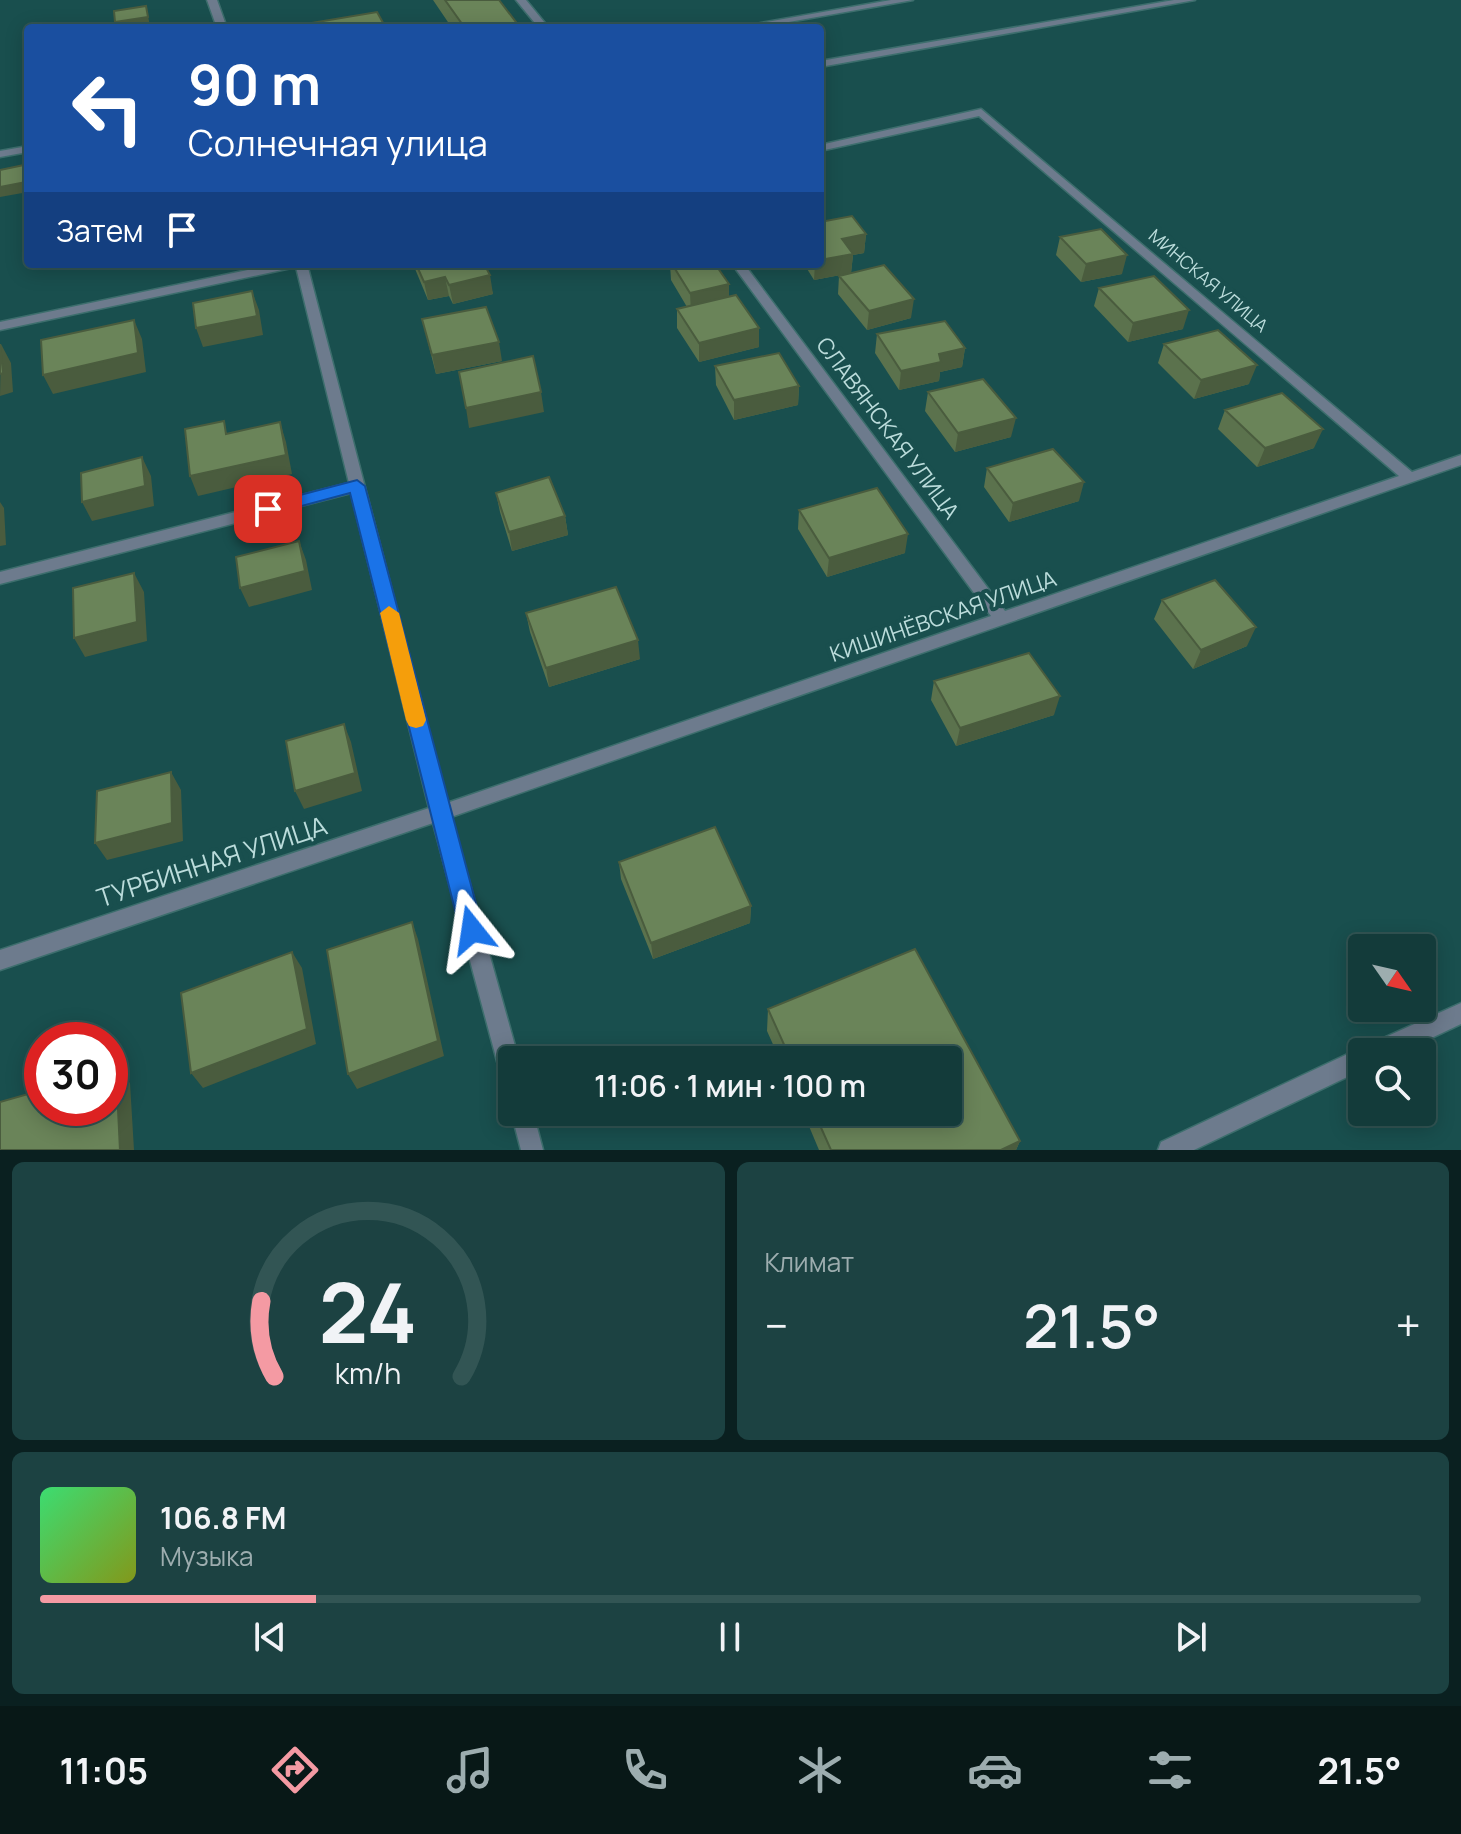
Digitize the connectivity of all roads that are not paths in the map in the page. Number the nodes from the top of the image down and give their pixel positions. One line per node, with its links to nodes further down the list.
1 (212, 0): 5 (street)
2 (521, 0): 6 (street)
3 (908, 0): 7 (street)
4 (1190, 0): 8 (street)
5 (221, 24)
6 (541, 24)
7 (762, 24)
8 (824, 63)
9 (824, 147): 17 (street, МИНСКАЯ УЛИЦА)
10 (24, 150): 11 (street)
11 (0, 154)
12 (274, 268): 15 (street)
13 (302, 268): 18 (street)
14 (741, 268): 20 (street, СЛАВЯНСКАЯ УЛИЦА)
15 (0, 326)
16 (1461, 460): 17 (street, КИШИНЁВСКАЯ УЛИЦА)
17 (1410, 478): 20 (street, КИШИНЁВСКАЯ УЛИЦА)
18 (357, 486): 19 (street); 21 (street)
19 (0, 578)
20 (1002, 619): 21 (street, КИШИНЁВСКАЯ УЛИЦА)
21 (440, 813): 22 (street, ТУРБИННАЯ УЛИЦА); 25 (street)
22 (0, 960)
23 (1461, 1013): 24 (street)
24 (1408, 1038)
25 (504, 1046)
26 (1348, 1066): 29 (street)
27 (526, 1126): 28 (street)
28 (532, 1150)
29 (1169, 1150)

